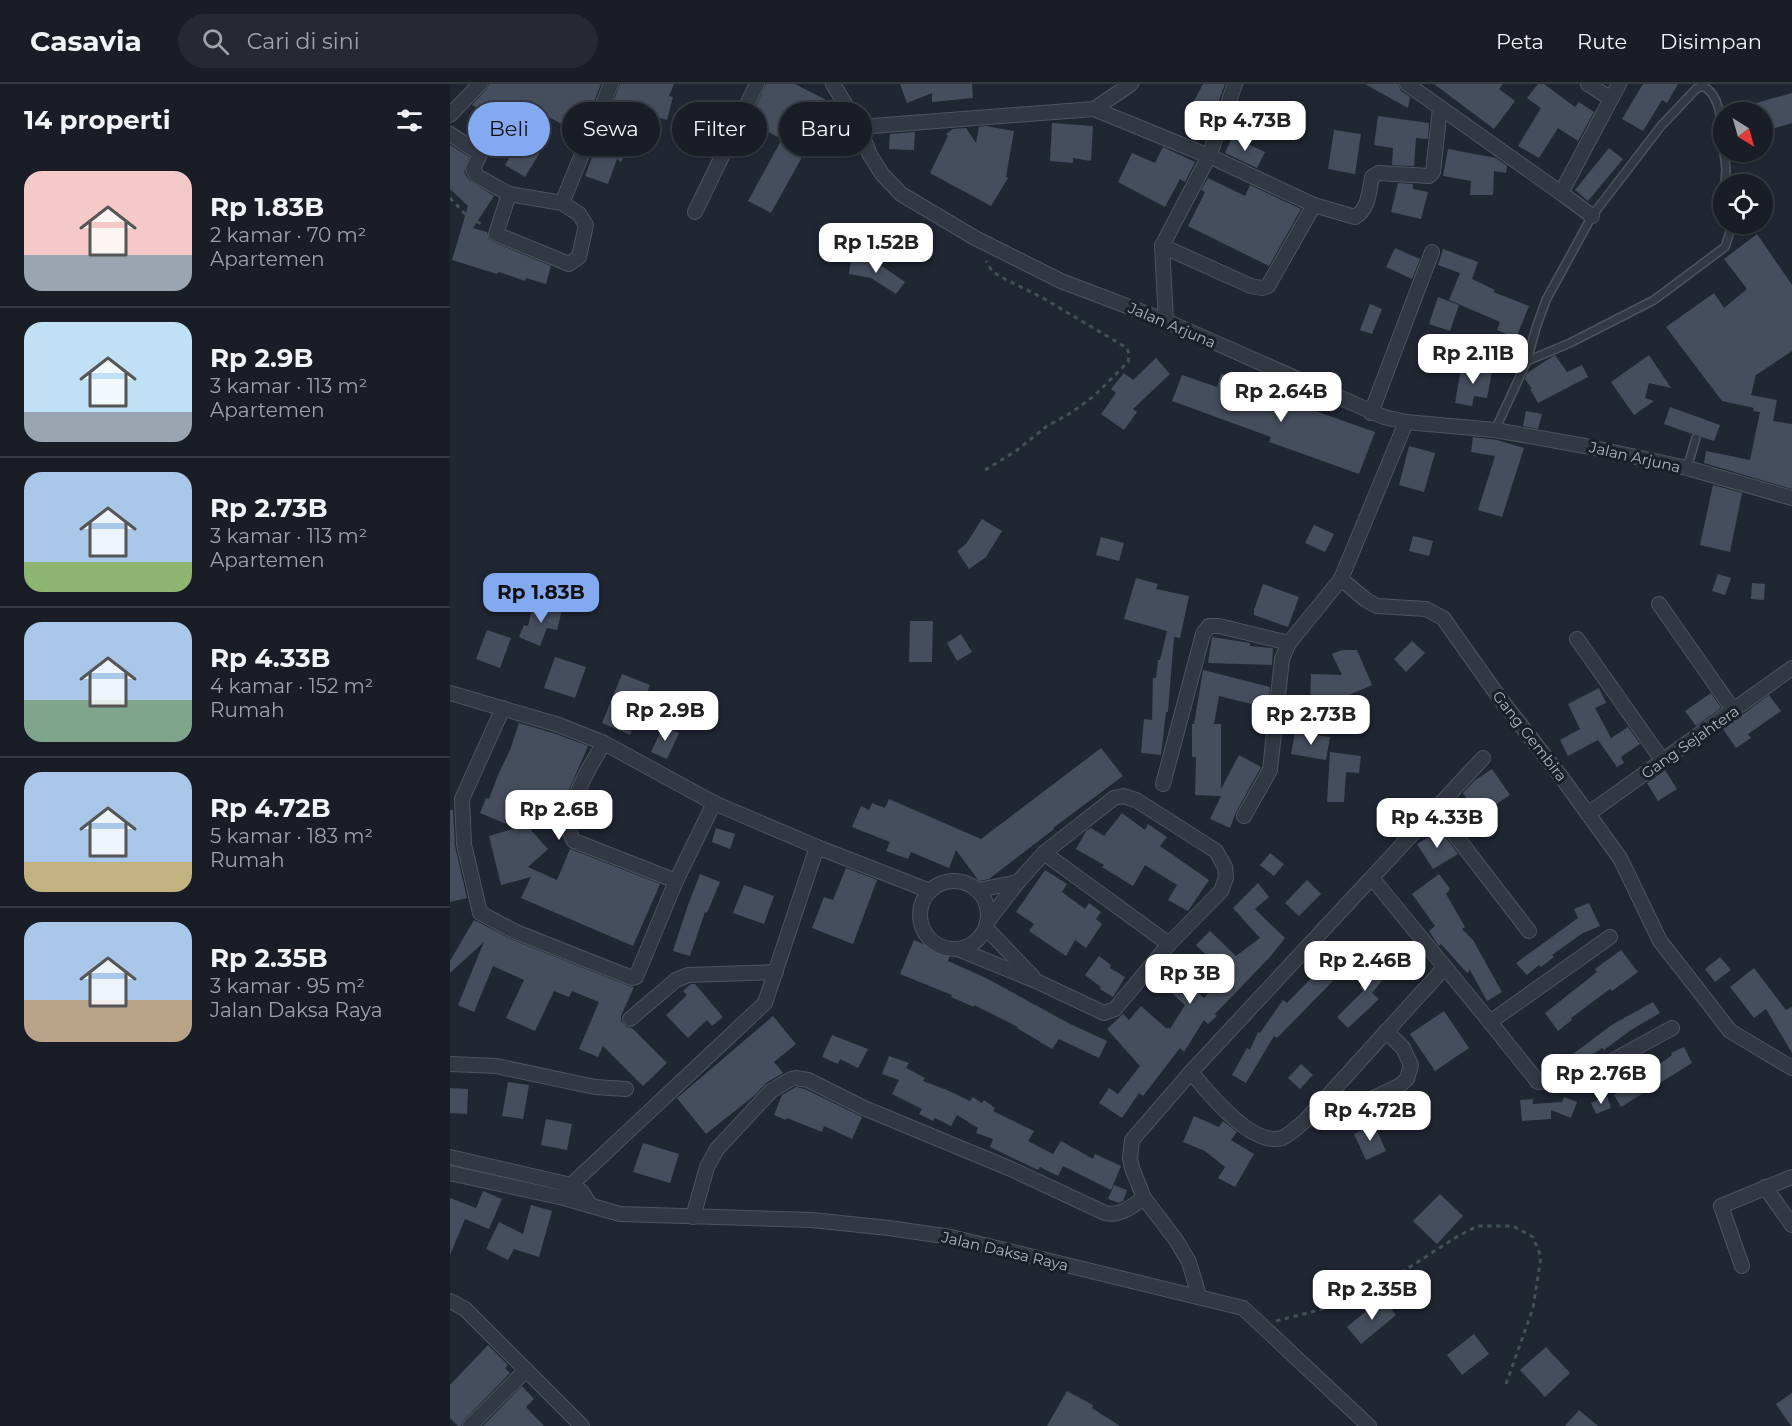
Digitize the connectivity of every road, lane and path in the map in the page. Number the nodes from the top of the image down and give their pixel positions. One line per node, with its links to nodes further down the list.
1 (480, 84): 15 (street)
2 (611, 84): 23 (street)
3 (757, 84): 25 (street)
4 (833, 84): 11 (street, Jalan Arjuna)
5 (1131, 84): 14 (street)
6 (1235, 84): 19 (street)
7 (1407, 84): 13 (street)
8 (1588, 84): 10 (street)
9 (1619, 84): 10 (street)
10 (1611, 99): 20 (street)
11 (844, 102)
12 (1717, 102): 26 (lane)
13 (1440, 108): 20 (street); 24 (street)
14 (1094, 109): 16 (street); 19 (street)
15 (450, 115)
16 (872, 126)
17 (450, 134): 21 (street)
18 (871, 156): 29 (street, Jalan Arjuna)
19 (1209, 156): 24 (street); 30 (street)
20 (1561, 193): 26 (street)
21 (509, 194): 23 (street); 27 (street)
22 (450, 198): 27 (path)
23 (562, 202): 27 (street)
24 (1314, 206): 30 (street)
25 (695, 212)
26 (1592, 216): 33 (lane)
27 (496, 234)
28 (1729, 234): 33 (lane)
29 (975, 238): 32 (street, Jalan Arjuna); 39 (path)
30 (1162, 246): 32 (street)
31 (1432, 252): 34 (street)
32 (1166, 321): 34 (street, Jalan Arjuna)
33 (1527, 361): 36 (lane)
34 (1371, 413): 35 (street, Jalan Arjuna)
35 (1406, 422): 36 (street, Jalan Arjuna); 41 (street)
36 (1495, 430): 38 (street, Jalan Arjuna)
37 (1696, 438): 38 (lane)
38 (1687, 468): 40 (street, Jalan Arjuna)
39 (985, 470)
40 (1792, 498)
41 (1341, 579): 44 (street); 55 (street, Gang Gembira)
42 (1659, 604): 48 (street)
43 (1577, 639): 51 (street)
44 (1289, 643): 52 (street); 56 (street)
45 (1792, 668): 48 (street, Gang Sejahtera)
46 (450, 693): 47 (street)
47 (503, 708): 49 (street); 60 (street)
48 (1734, 711): 51 (street, Gang Sejahtera)
49 (604, 743): 53 (street); 60 (street)
50 (1483, 758): 54 (street)
51 (1664, 761): 55 (street, Gang Sejahtera)
52 (1163, 784)
53 (714, 803): 57 (street); 60 (street)
54 (1435, 810): 59 (street); 65 (street)
55 (1588, 814): 77 (street, Gang Gembira)
56 (1244, 816)
57 (817, 847): 63 (street); 70 (street)
58 (1044, 853): 61 (street); 67 (street); 67 (street)
59 (1372, 878): 69 (street); 78 (street)
60 (676, 881)
61 (1018, 882): 62 (street); 64 (street)
62 (978, 890): 63 (street); 64 (street)
63 (930, 891): 68 (street)
64 (986, 925): 68 (street); 71 (street)
65 (1529, 931)
66 (1610, 937): 73 (street)
67 (1169, 944): 71 (street)
68 (958, 949): 71 (street)
69 (1445, 967): 73 (street); 75 (street)
70 (776, 972): 72 (street); 84 (street)
71 (1036, 981)
72 (630, 1019)
73 (1490, 1022): 74 (street)
74 (1672, 1028)
75 (1386, 1031): 80 (street); 80 (street)
76 (450, 1064): 79 (street)
77 (1792, 1068)
78 (1191, 1072): 80 (street); 87 (street)
79 (626, 1089)
80 (1321, 1103)
81 (450, 1157): 84 (street)
82 (450, 1173): 86 (street)
83 (1792, 1177): 85 (street)
84 (571, 1185): 86 (street); 88 (street)
85 (1765, 1187): 90 (street); 91 (street)
86 (564, 1198): 88 (street, Jalan Daksa Raya)
87 (1144, 1198): 89 (street); 92 (street)
88 (591, 1206): 89 (street, Jalan Daksa Raya)
89 (693, 1217): 92 (street, Jalan Daksa Raya)
90 (1792, 1225)
91 (1742, 1266)
92 (1199, 1296): 94 (street, Jalan Daksa Raya)
93 (450, 1301): 95 (street)
94 (1262, 1326): 96 (path); 99 (street, Jalan Daksa Raya)
95 (526, 1370): 97 (street); 98 (street)
96 (1505, 1387)
97 (470, 1426)
98 (582, 1426)
99 (1369, 1426)

